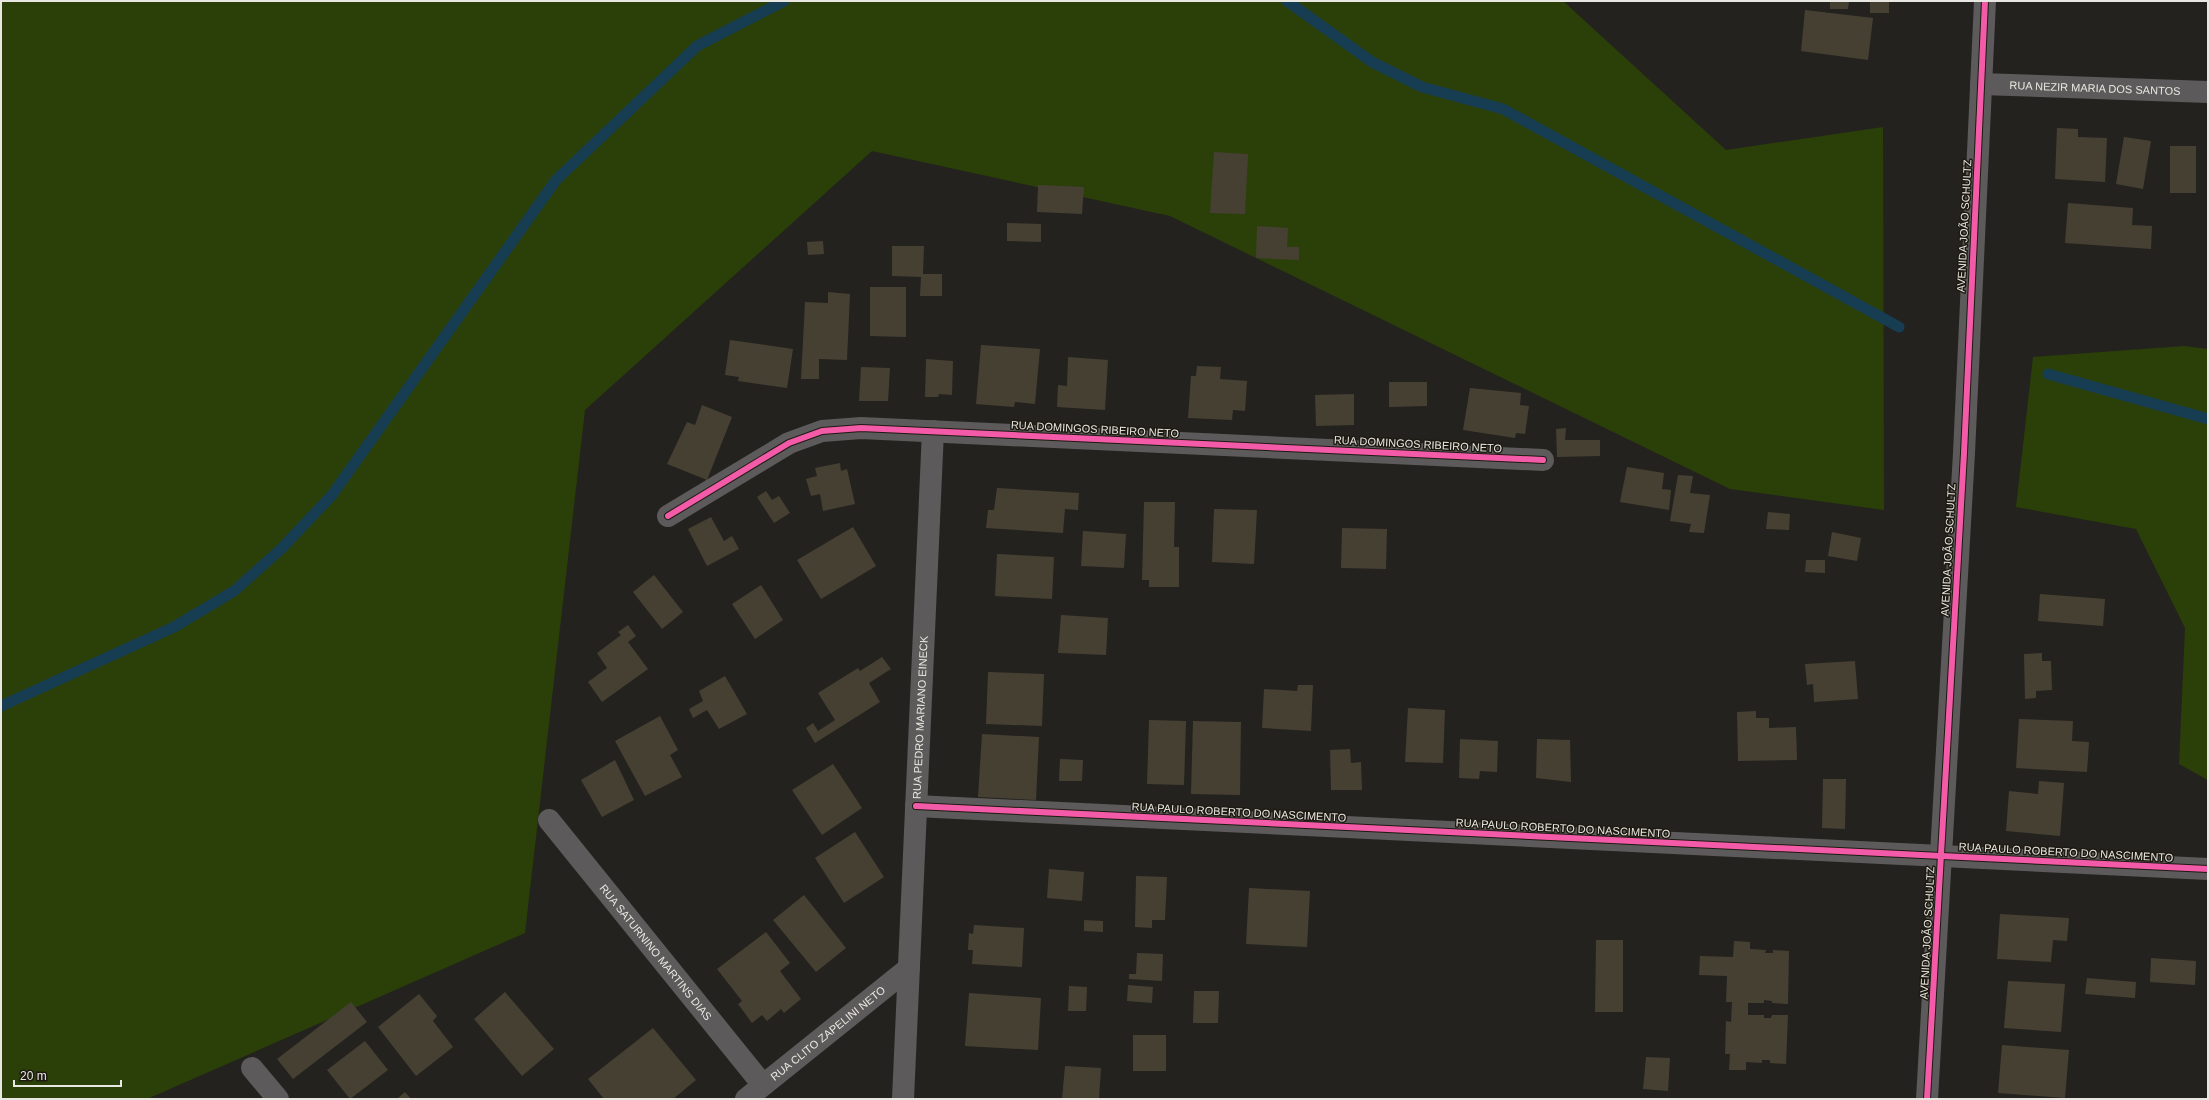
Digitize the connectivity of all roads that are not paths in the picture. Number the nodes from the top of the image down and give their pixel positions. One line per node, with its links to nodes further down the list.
1 (1985, 1): 2 (street, AVENIDA JOÃO SCHULTZ)
2 (1981, 84): 3 (street, RUA NEZIR MARIA DOS SANTOS); 9 (street, AVENIDA JOÃO SCHULTZ)
3 (2208, 92)
4 (933, 431): 5 (street, RUA DOMINGOS RIBEIRO NETO); 6 (street, RUA DOMINGOS RIBEIRO NETO); 7 (street, RUA PEDRO MARIANO EINECK)
5 (1543, 460)
6 (668, 516)
7 (916, 806): 9 (street, RUA PAULO ROBERTO DO NASCIMENTO); 11 (street, RUA PEDRO MARIANO EINECK)
8 (549, 820): 13 (street, RUA SATURNINO MARTINS DIAS)
9 (1941, 856): 10 (street, RUA PAULO ROBERTO DO NASCIMENTO); 17 (street, AVENIDA JOÃO SCHULTZ)
10 (2208, 869)
11 (909, 968): 13 (street, RUA CLITO ZAPELINI NETO); 16 (street, RUA PEDRO MARIANO EINECK)
12 (252, 1068): 14 (street)
13 (763, 1085): 15 (street, RUA CLITO ZAPELINI NETO)
14 (278, 1099)
15 (746, 1099)
16 (903, 1099)
17 (1927, 1099)

